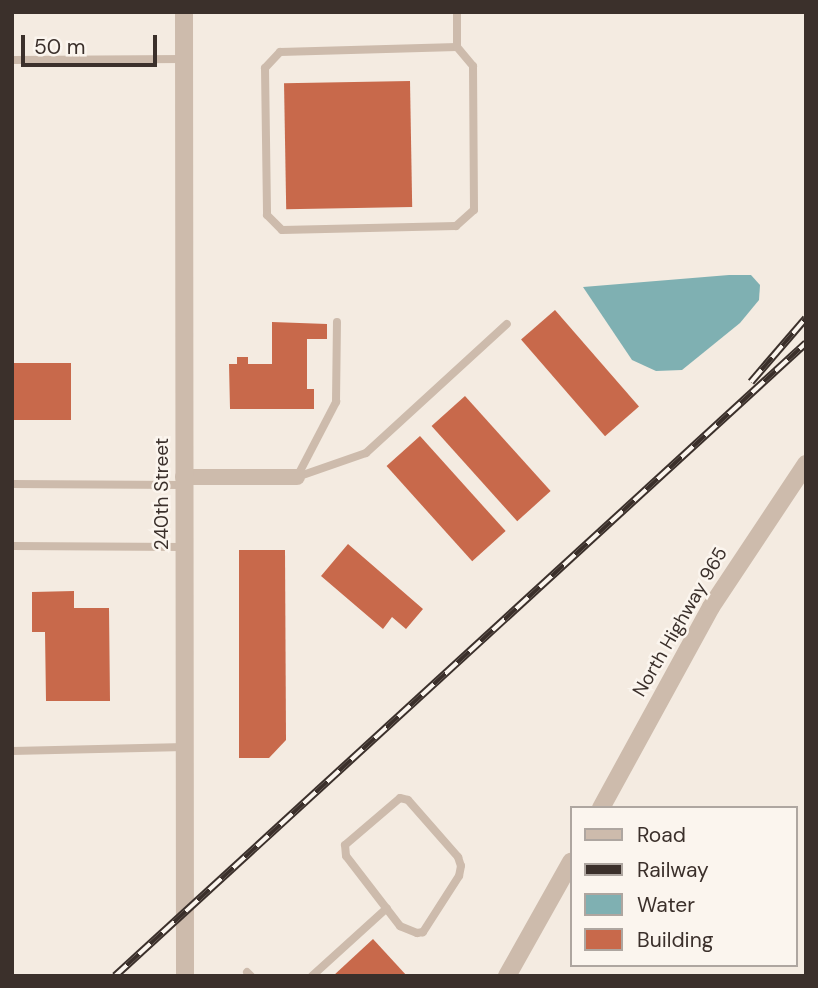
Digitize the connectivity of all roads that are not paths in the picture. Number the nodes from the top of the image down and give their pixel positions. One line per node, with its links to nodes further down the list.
1 (184, 12): 4 (street, 240th Street)
2 (457, 12): 3 (lane)
3 (457, 47): 3 (lane)
4 (184, 59): 5 (lane); 10 (street, 240th Street)
5 (12, 60)
6 (337, 322): 9 (lane)
7 (507, 324): 9 (lane)
8 (806, 464): 16 (street, North Highway 965)
9 (297, 477): 10 (street)
10 (183, 481): 11 (lane); 13 (street, 240th Street)
11 (12, 484)
12 (12, 546): 13 (lane)
13 (183, 547): 14 (street, 240th Street)
14 (185, 747): 15 (lane); 19 (street, 240th Street)
15 (12, 751)
16 (602, 806)
17 (570, 864): 21 (street)
18 (387, 908): 18 (lane); 20 (lane)
19 (185, 976)
20 (312, 976)
21 (506, 976)

